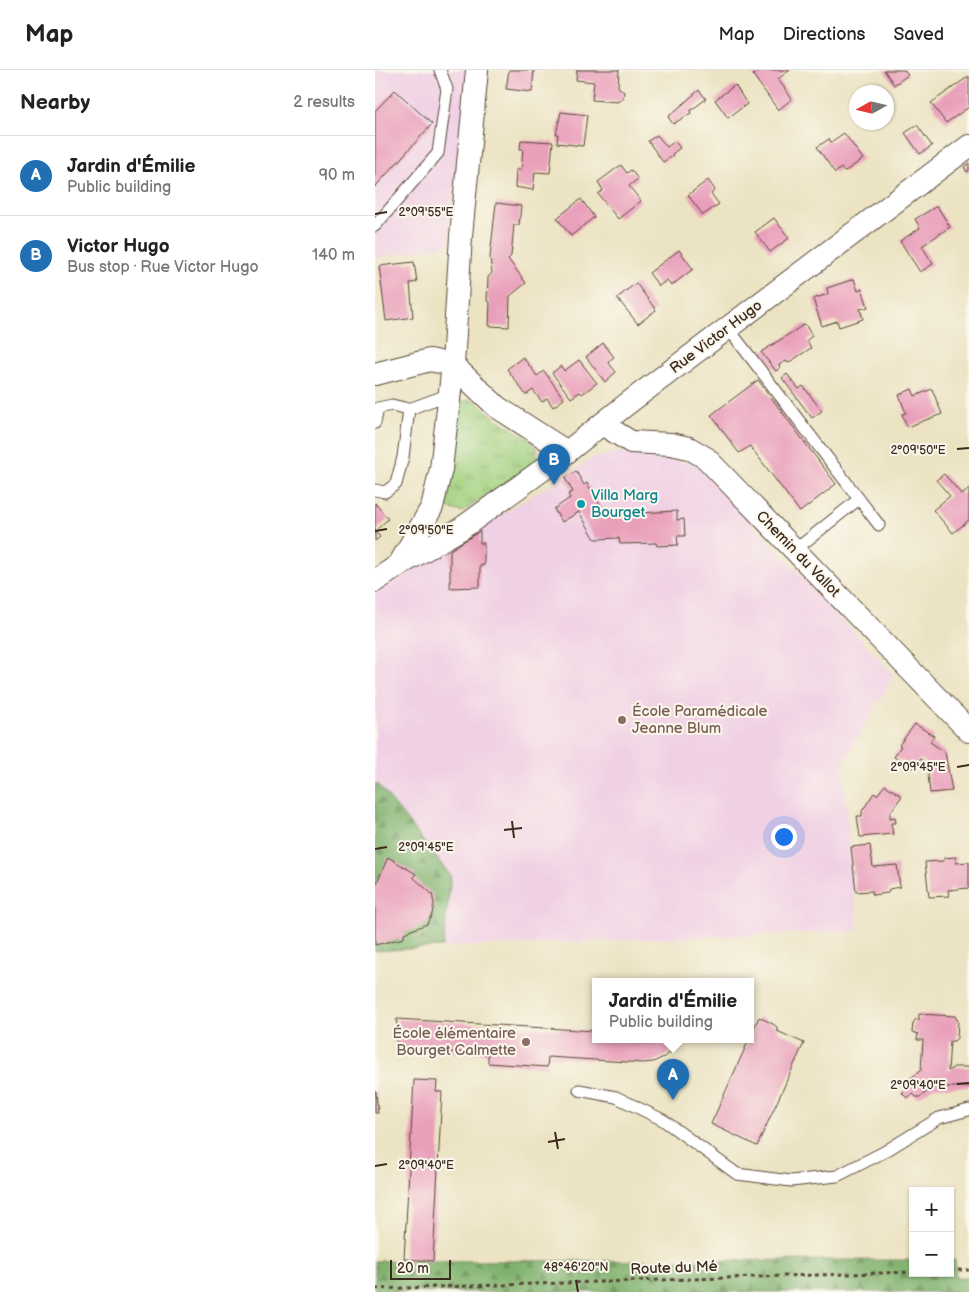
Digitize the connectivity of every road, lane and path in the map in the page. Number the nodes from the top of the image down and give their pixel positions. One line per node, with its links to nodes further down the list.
1 (440, 70): 4 (lane)
2 (477, 70): 6 (street)
3 (969, 146): 5 (street, Rue Victor Hugo)
4 (375, 226)
5 (728, 328): 11 (street, Rue Victor Hugo); 14 (lane)
6 (453, 364): 7 (street); 8 (street); 12 (street)
7 (375, 374)
8 (450, 394): 9 (lane); 15 (street)
9 (409, 410): 10 (lane); 13 (lane)
10 (375, 423)
11 (602, 424): 12 (street, Rue Victor Hugo); 18 (street, Chemin du Vallot)
12 (567, 452): 17 (street, Rue Victor Hugo)
13 (375, 490)
14 (859, 499): 16 (lane); 18 (lane)
15 (432, 507): 17 (street); 19 (street)
16 (879, 525)
17 (462, 528): 19 (street, Rue Victor Hugo)
18 (795, 550): 21 (street, Chemin du Vallot)
19 (399, 565): 20 (street, Rue Victor Hugo)
20 (375, 581)
21 (969, 731)
22 (579, 1090): 23 (lane)
23 (969, 1110)
24 (954, 1270): 25 (path)
25 (967, 1270)
26 (909, 1272): 27 (path, Route du Mé)
27 (375, 1289)

